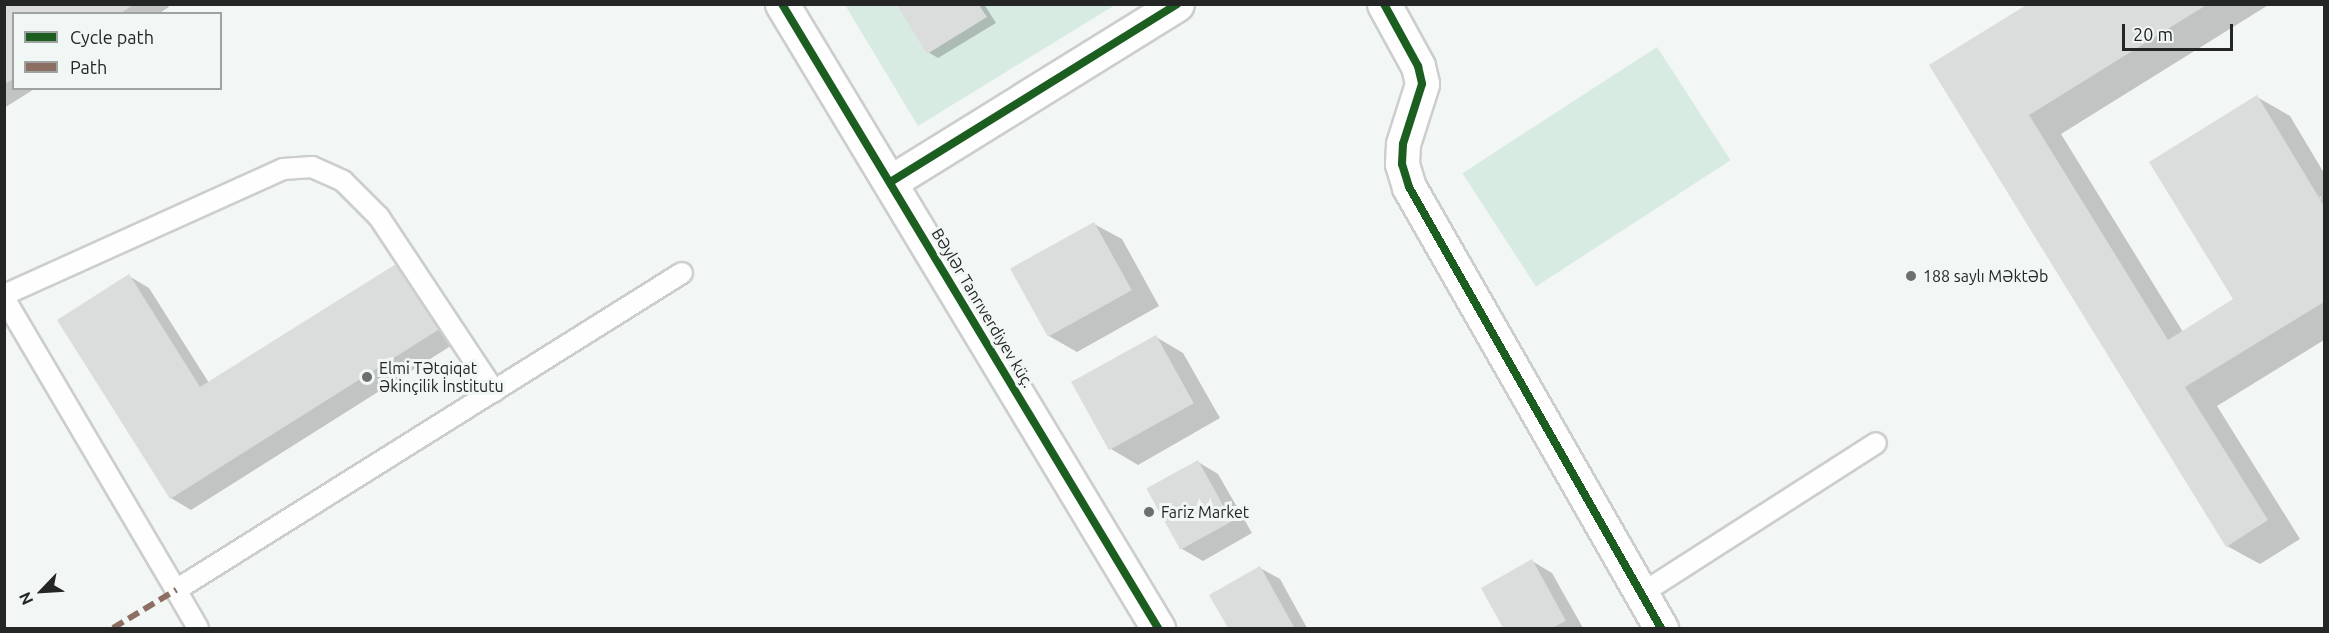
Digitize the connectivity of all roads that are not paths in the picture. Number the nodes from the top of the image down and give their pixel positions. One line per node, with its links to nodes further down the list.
1 (782, 4): 4 (street, Bəylər Tanrıverdiyev küç.)
2 (1177, 4): 4 (street)
3 (1384, 4): 10 (street)
4 (892, 181): 12 (street, Bəylər Tanrıverdiyev küç.)
5 (682, 273): 7 (lane)
6 (4, 297): 7 (lane); 9 (lane)
7 (494, 391): 9 (lane)
8 (1876, 443): 10 (lane)
9 (176, 590): 11 (lane)
10 (1641, 594): 13 (street)
11 (198, 628)
12 (1158, 628)
13 (1661, 628)

